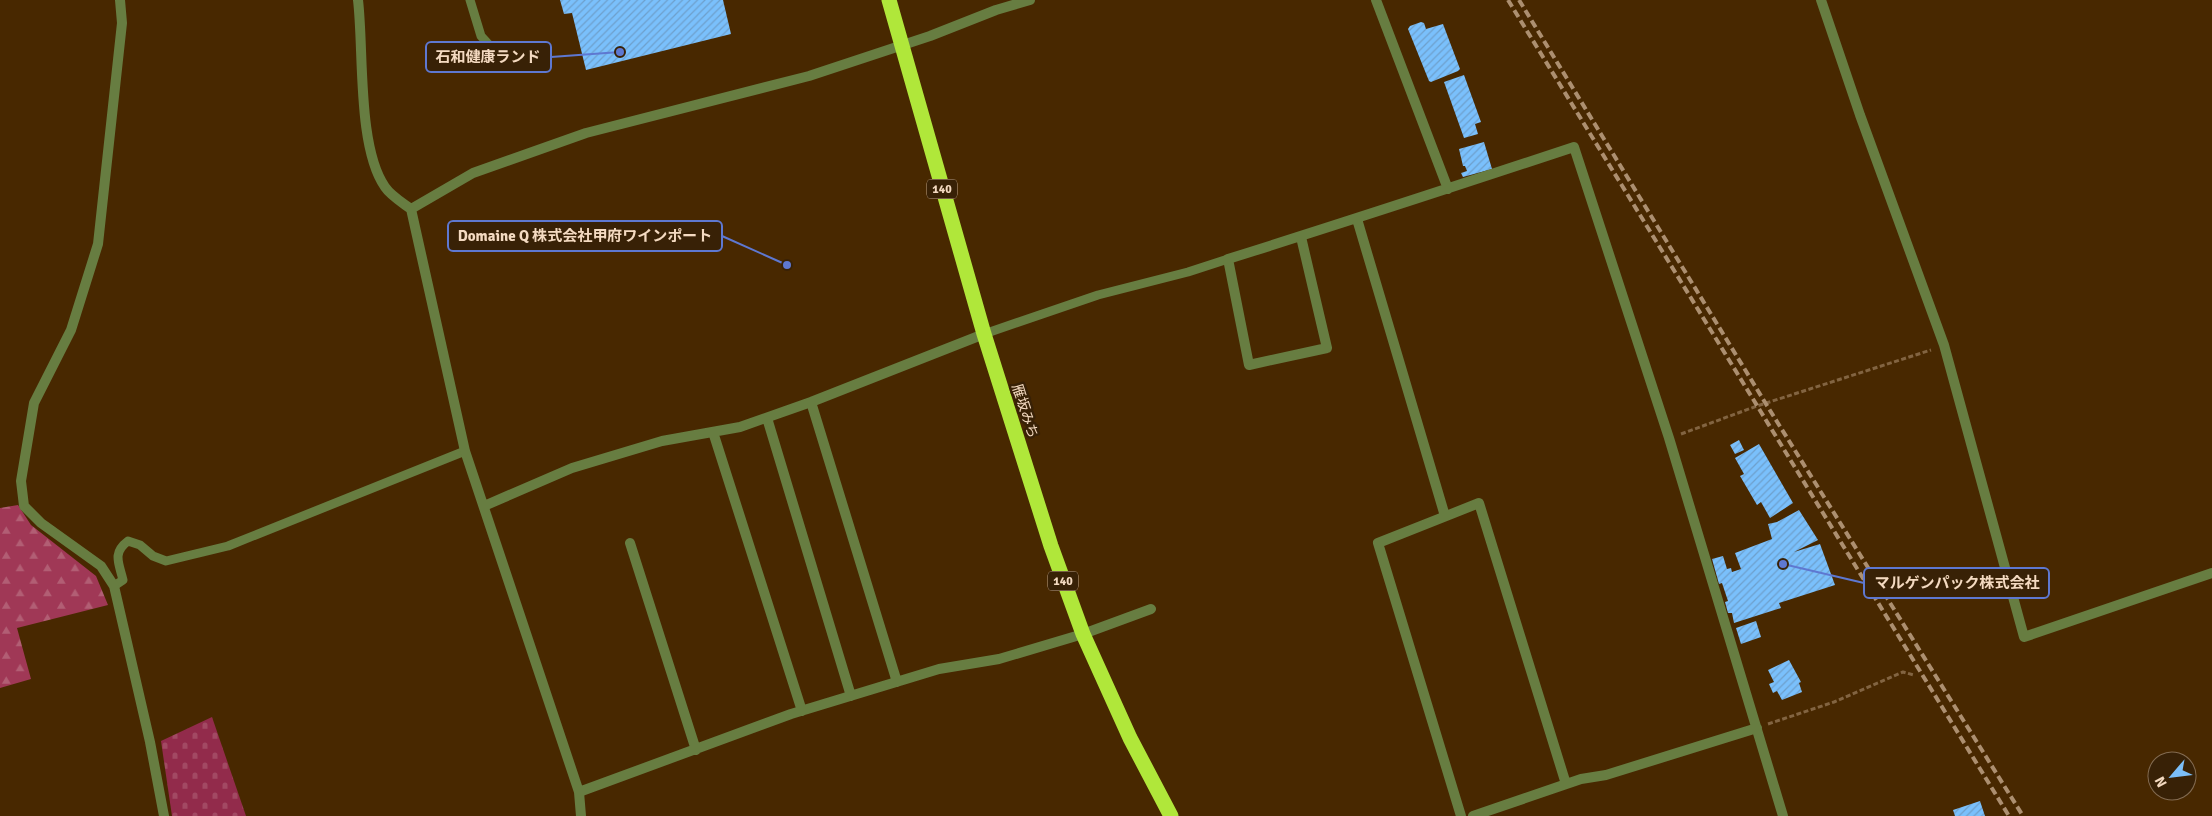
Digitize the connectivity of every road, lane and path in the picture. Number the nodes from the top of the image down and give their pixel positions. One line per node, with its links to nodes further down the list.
1 (120, 0): 26 (street)
2 (358, 0): 11 (street)
3 (470, 0): 9 (lane)
4 (888, 0): 8 (highway, 雁坂みち / 140)
5 (1030, 0): 8 (street)
6 (1376, 0): 10 (street)
7 (1821, 0): 16 (street)
8 (901, 45): 11 (street); 15 (highway, 雁坂みち / 140)
9 (502, 59)
10 (1448, 188): 12 (street); 20 (street)
11 (411, 210): 21 (street)
12 (1357, 219): 13 (street); 23 (street)
13 (1300, 237): 14 (street); 14 (street)
14 (1228, 259): 15 (lane)
15 (984, 334): 17 (street); 28 (highway, 雁坂みち / 140)
16 (1944, 346): 20 (path); 25 (street)
17 (811, 402): 18 (street); 30 (street)
18 (767, 418): 19 (street); 31 (street)
19 (713, 432): 22 (street); 32 (street)
20 (1669, 438): 33 (street)
21 (465, 451): 22 (street); 26 (lane)
22 (484, 506): 36 (street)
23 (1445, 516): 35 (street); 40 (street)
24 (630, 543): 34 (street)
25 (2212, 573)
26 (114, 586): 37 (street)
27 (1151, 609): 28 (street)
28 (1083, 634): 30 (street); 39 (highway, 雁坂みち / 140)
29 (1914, 675): 33 (path)
30 (897, 682): 31 (street)
31 (850, 696): 32 (street)
32 (802, 711): 34 (street)
33 (1757, 728): 35 (street); 42 (street)
34 (696, 750): 36 (street)
35 (1566, 784): 41 (street)
36 (579, 792): 38 (street)
37 (164, 816)
38 (581, 816)
39 (1172, 816)
40 (1460, 816)
41 (1473, 816)
42 (1784, 816)

